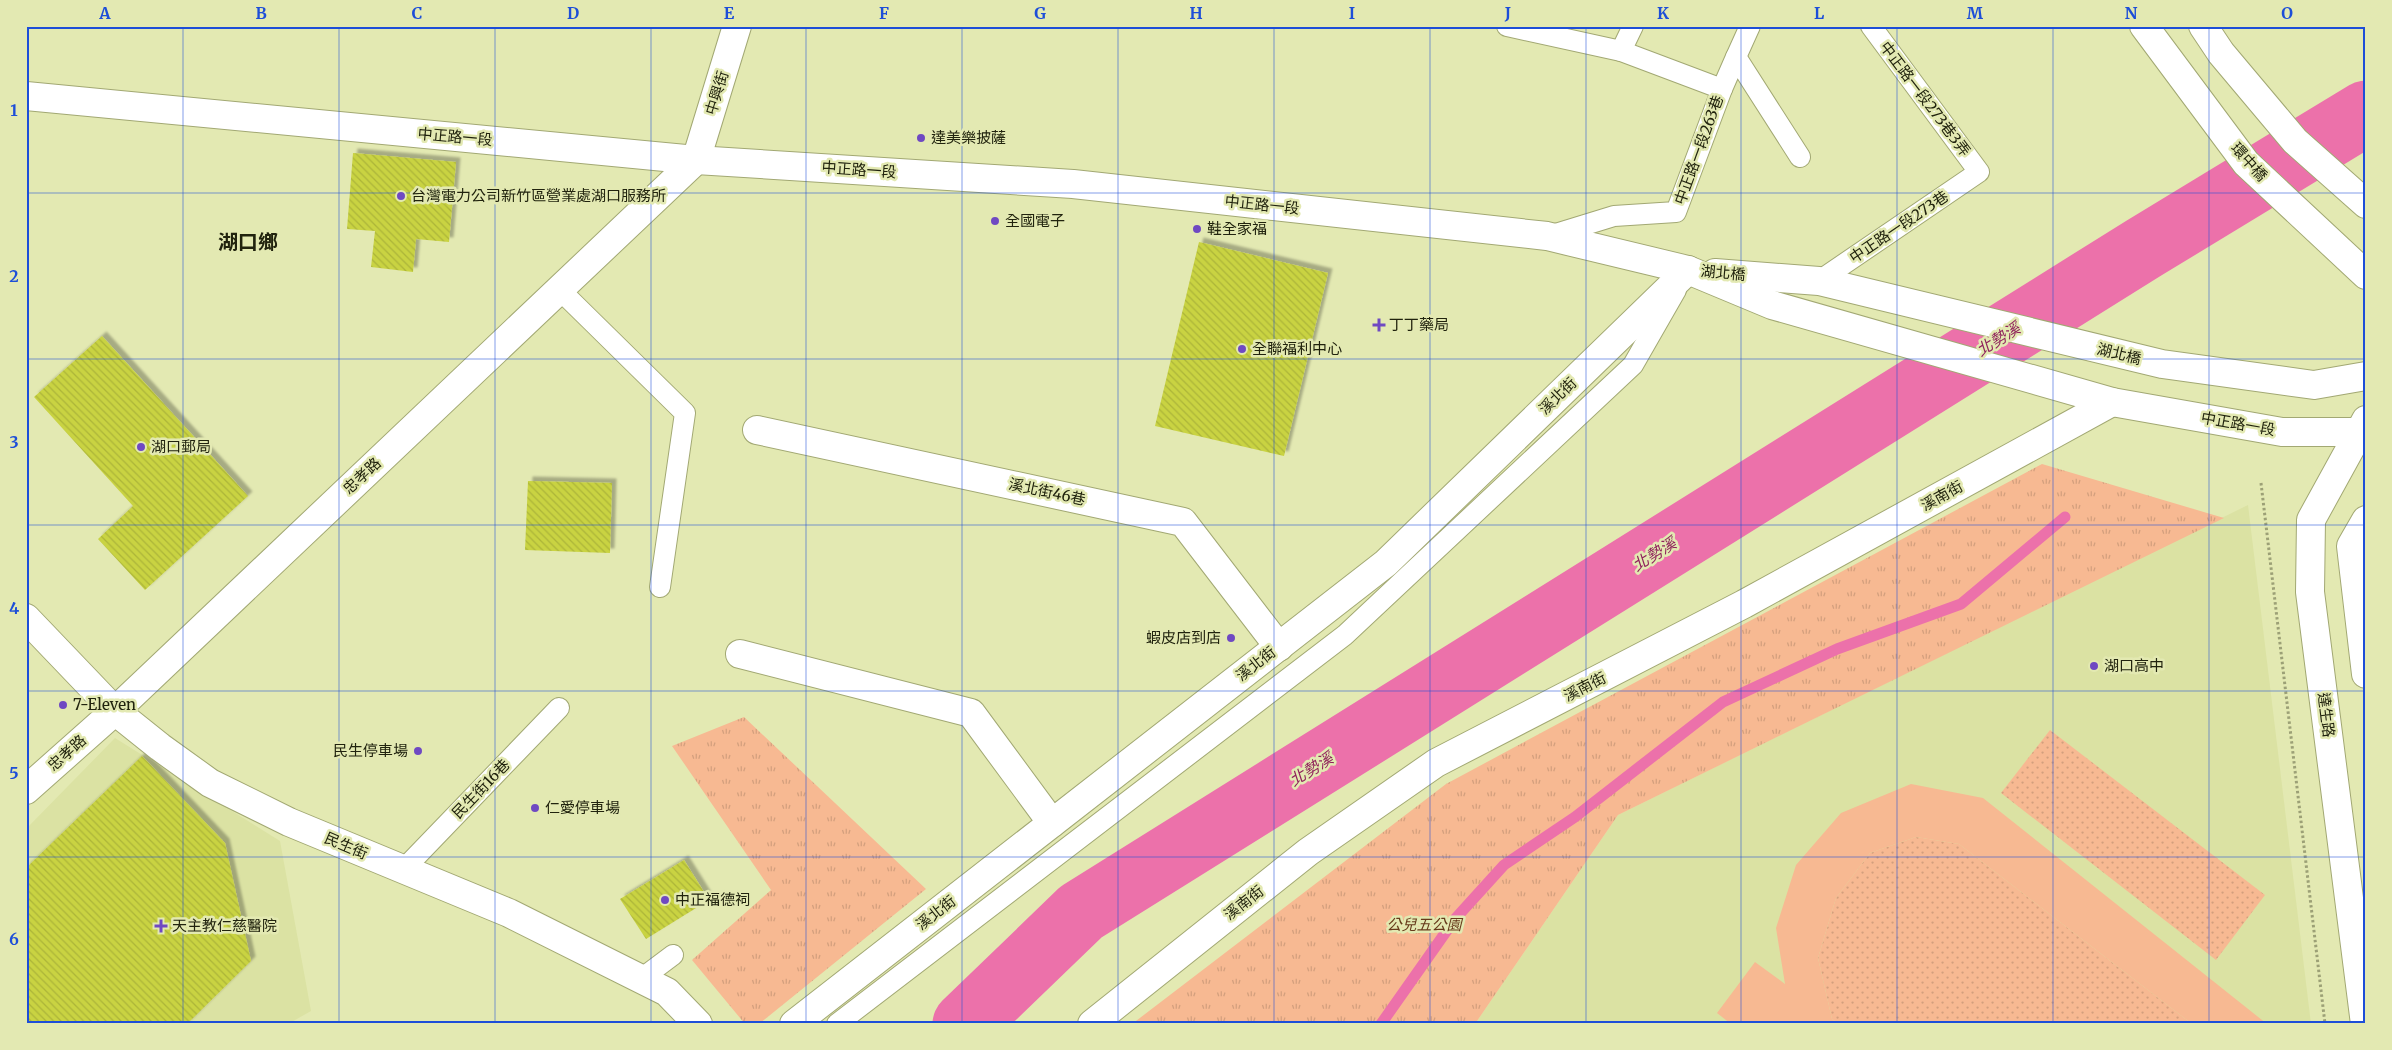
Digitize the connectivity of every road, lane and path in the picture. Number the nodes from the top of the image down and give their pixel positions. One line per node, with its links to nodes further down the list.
1 (737, 26): 13 (street, 中興街)
2 (1507, 26): 8 (lane, 中正路一段263巷)
3 (1633, 26): 8 (lane)
4 (1750, 26): 9 (lane)
5 (1871, 26): 14 (lane, 中正路一段273巷3弄)
6 (2203, 26): 15 (street)
7 (2150, 29): 18 (street, 環中橋)
8 (1620, 51): 10 (lane, 中正路一段263巷)
9 (1736, 57): 10 (lane); 12 (lane)
10 (1722, 89): 16 (lane, 中正路一段263巷)
11 (26, 96): 13 (street, 中正路一段)
12 (1800, 157)
13 (696, 160): 16 (street, 中正路一段); 20 (street, 忠孝路)
14 (1980, 172): 19 (lane, 中正路一段273巷)
15 (2366, 204)
16 (1547, 236): 17 (street, 中正路一段)
17 (1688, 270): 19 (street, 湖北橋); 22 (street, 湖北橋); 29 (street, 溪北街); 42 (lane)
18 (2366, 275)
19 (1820, 281): 21 (street, 湖北橋)
20 (560, 290): 27 (lane); 33 (street, 忠孝路)
21 (2366, 376)
22 (2112, 402): 23 (street, 中正路一段); 43 (street, 溪南街)
23 (2364, 428): 37 (street, 達生路)
24 (757, 430): 29 (street, 溪北街46巷)
25 (2261, 483): 44 (path)
26 (2366, 520): 31 (street)
27 (660, 587)
28 (26, 618): 33 (street, 民生街)
29 (1279, 647): 35 (street, 溪北街)
30 (740, 654): 35 (street)
31 (2366, 674)
32 (559, 708): 36 (lane, 民生街16巷)
33 (114, 711): 34 (street, 忠孝路); 36 (street, 民生街)
34 (26, 790)
35 (1052, 823): 41 (street, 溪北街)
36 (402, 871): 39 (street, 民生街)
37 (2361, 945): 45 (street, 達生路)
38 (673, 955): 39 (lane)
39 (641, 979): 40 (street, 民生街)
40 (698, 1024)
41 (794, 1024)
42 (837, 1024)
43 (1092, 1024)
44 (2325, 1024)
45 (2365, 1024)

